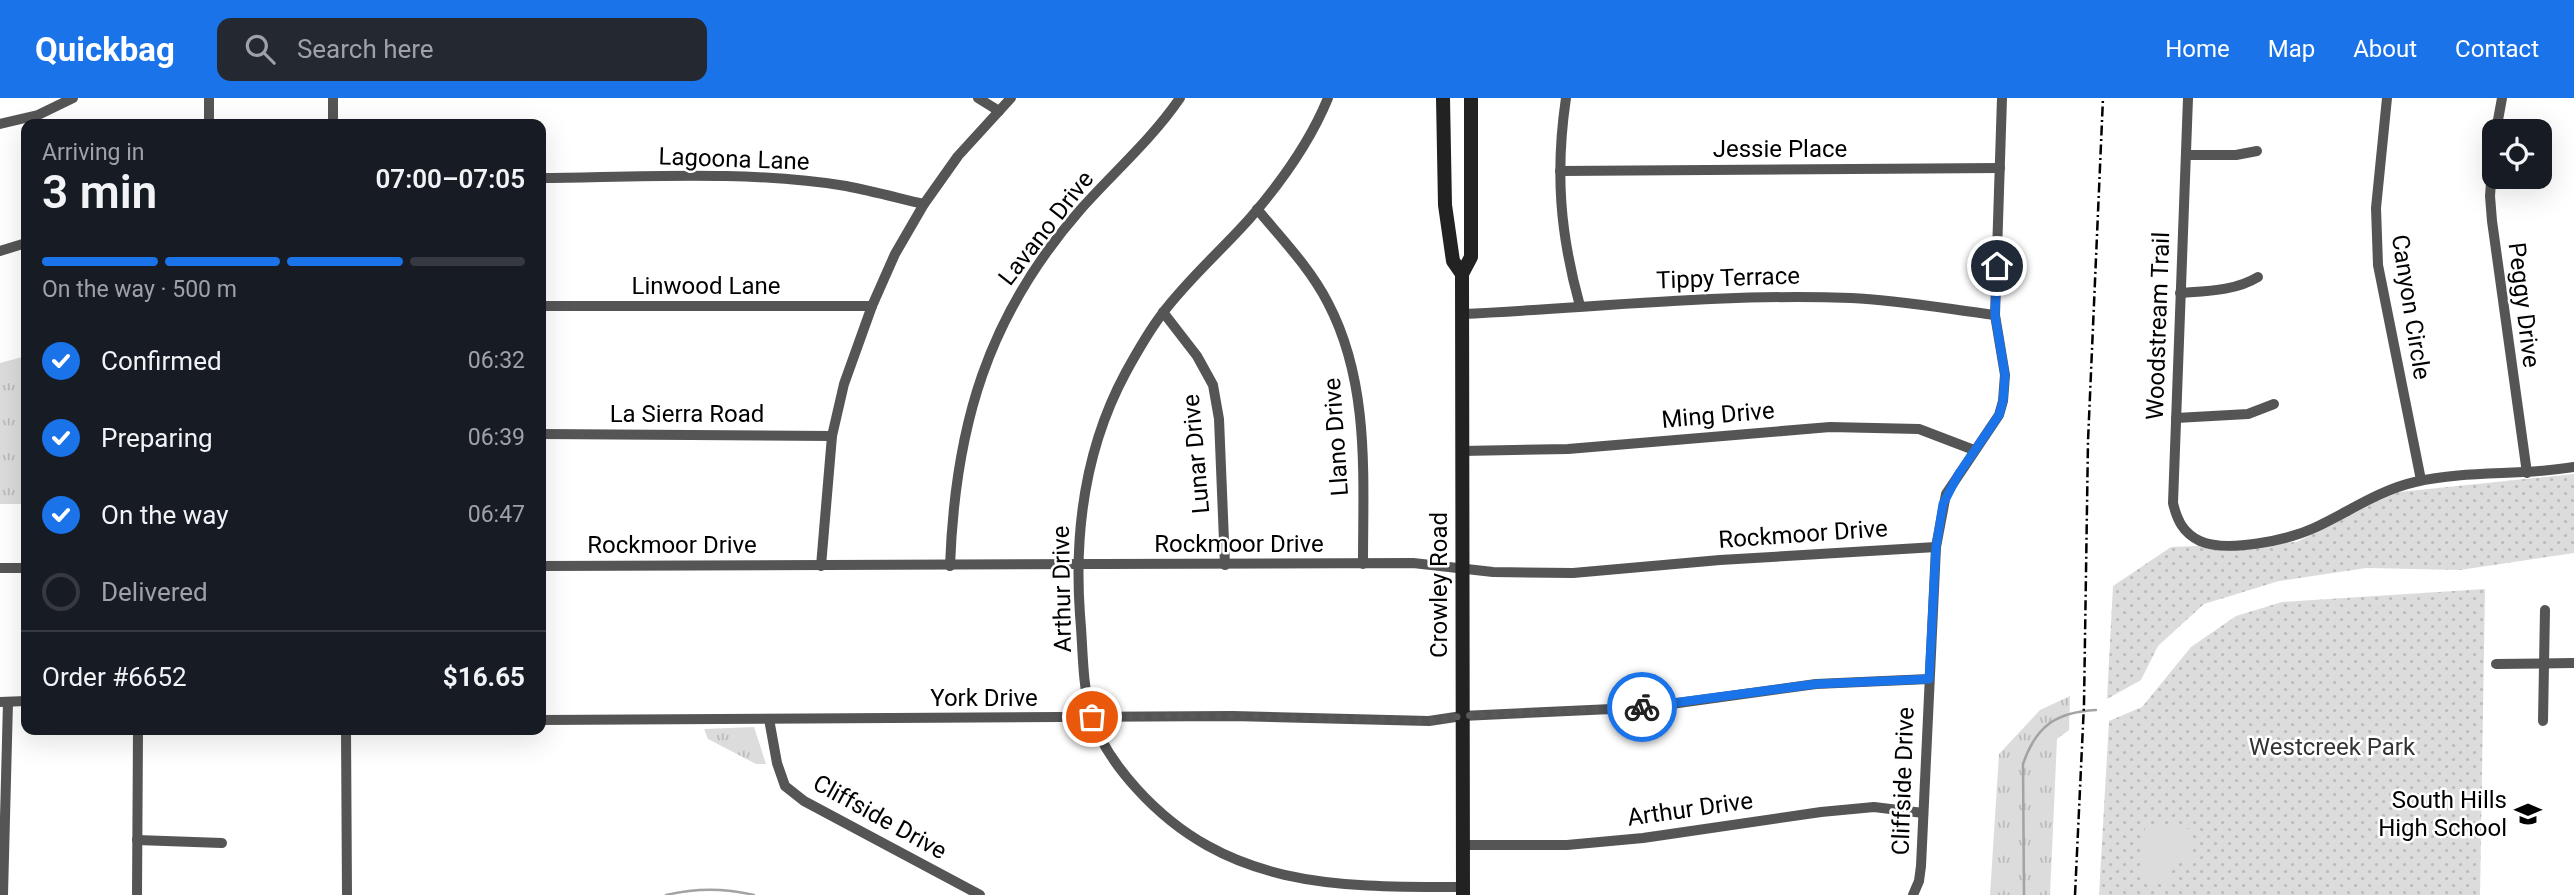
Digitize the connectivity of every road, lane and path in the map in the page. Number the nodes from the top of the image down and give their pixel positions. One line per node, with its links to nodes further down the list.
1 (73, 98): 16 (street)
2 (209, 98): 18 (street)
3 (333, 98): 19 (street)
4 (978, 98): 15 (street)
5 (1011, 98): 15 (street)
6 (1180, 98): 55 (street, Lavano Drive)
7 (1328, 98): 29 (street, Arthur Drive)
8 (1443, 98): 32 (main road, Crowley Road)
9 (1471, 98): 32 (main road, Crowley Road)
10 (1566, 98): 25 (street)
11 (2002, 98): 24 (street, Cliffside Drive)
12 (2188, 98): 23 (street, Woodstream Trail)
13 (2386, 98): 49 (street, Canyon Circle)
14 (2502, 98): 20 (street)
15 (999, 111): 28 (street)
16 (21, 119)
17 (21, 119): 21 (street)
18 (209, 119)
19 (333, 119)
20 (2498, 119)
21 (0, 124)
22 (2257, 151): 23 (street)
23 (2186, 155): 34 (street, Woodstream Trail)
24 (2000, 169): 25 (street, Jessie Place); 40 (street, Cliffside Drive)
25 (1560, 170): 37 (street)
26 (546, 178): 28 (street, Lagoona Lane)
27 (2491, 189): 48 (street, Peggy Drive)
28 (924, 204): 36 (street)
29 (1257, 209): 38 (street, Arthur Drive); 51 (street, Llano Drive)
30 (21, 245): 31 (street)
31 (0, 251)
32 (1462, 274): 39 (main road, Crowley Road)
33 (2258, 277): 34 (street)
34 (2180, 293): 42 (street, Woodstream Trail)
35 (546, 306): 36 (street, Linwood Lane)
36 (872, 306): 44 (street)
37 (1580, 306): 39 (street, Tippy Terrace); 40 (street, Tippy Terrace)
38 (1163, 312): 52 (street, Lunar Drive); 56 (street, Arthur Drive)
39 (1462, 314): 46 (main road, Crowley Road)
40 (1995, 315): 45 (street, Cliffside Drive)
41 (2274, 404): 42 (street)
42 (2176, 418): 49 (street, Woodstream Trail)
43 (546, 434): 44 (street, La Sierra Road)
44 (832, 436): 54 (street)
45 (1974, 450): 46 (street, Ming Drive); 50 (street, Cliffside Drive)
46 (1462, 452): 57 (main road, Crowley Road)
47 (2574, 467): 48 (street)
48 (2527, 473): 49 (street)
49 (2421, 480)
50 (1936, 547): 57 (street, Rockmoor Drive); 64 (street, Cliffside Drive)
51 (1363, 564): 52 (street, Rockmoor Drive); 57 (street, Rockmoor Drive)
52 (1225, 565): 56 (street, Rockmoor Drive)
53 (546, 566): 54 (street, Rockmoor Drive)
54 (821, 566): 55 (street, Rockmoor Drive)
55 (950, 566): 56 (street, Rockmoor Drive)
56 (1080, 566): 67 (street, Arthur Drive)
57 (1462, 567): 66 (main road, Crowley Road)
58 (0, 568): 59 (street)
59 (21, 568)
60 (2545, 610): 61 (street)
61 (2544, 663): 62 (street); 63 (street); 70 (street)
62 (2574, 663)
63 (2496, 664)
64 (1929, 679): 66 (street, York Drive); 73 (street, Cliffside Drive)
65 (4, 702): 78 (street)
66 (1462, 716): 67 (street, York Drive); 76 (main road, Crowley Road)
67 (1092, 717): 68 (street, York Drive); 77 (street, Arthur Drive)
68 (769, 719): 69 (street, York Drive); 81 (street, Cliffside Drive)
69 (546, 720)
70 (2543, 721)
71 (138, 735): 74 (street)
72 (346, 735): 80 (street)
73 (1923, 813): 76 (street, Arthur Drive); 82 (street, Cliffside Drive)
74 (137, 840): 75 (street); 79 (street)
75 (222, 843)
76 (1463, 845): 77 (main road, Crowley Road)
77 (1463, 891)
78 (3, 895)
79 (137, 895)
80 (347, 895)
81 (980, 895)
82 (1913, 895)

